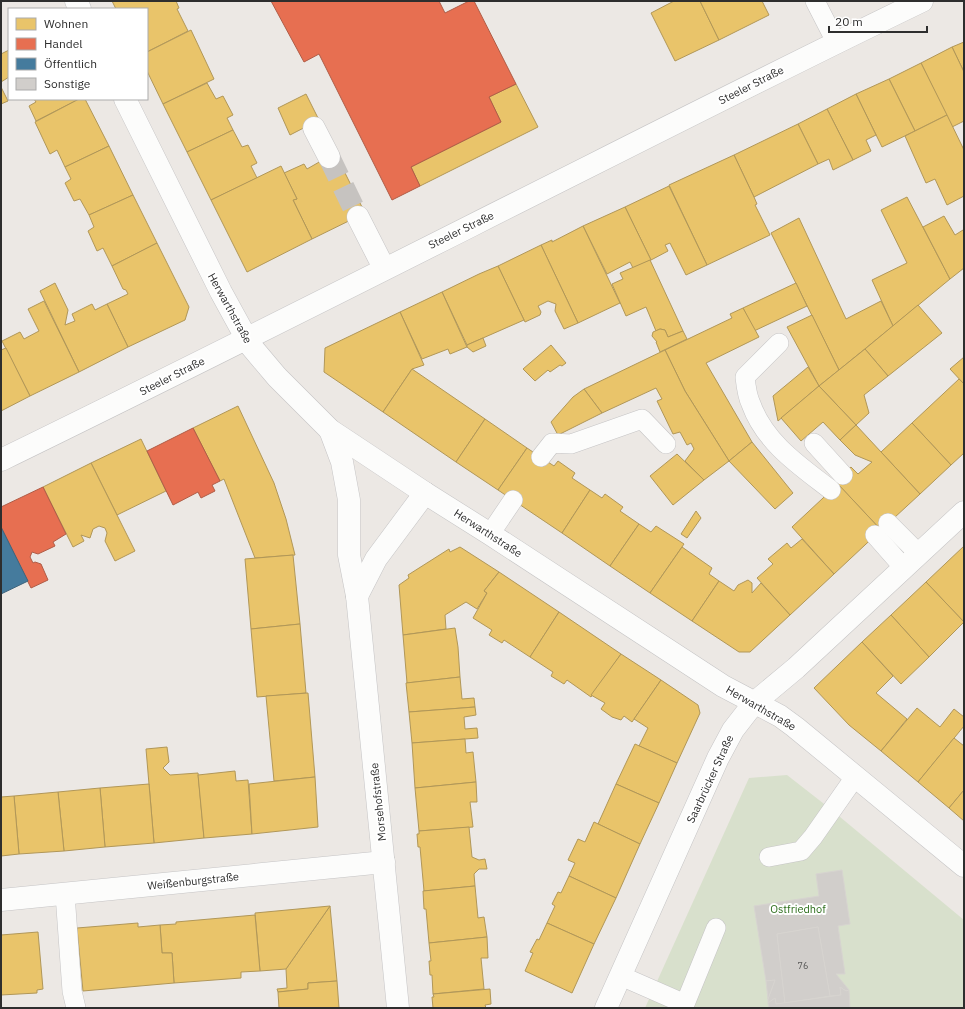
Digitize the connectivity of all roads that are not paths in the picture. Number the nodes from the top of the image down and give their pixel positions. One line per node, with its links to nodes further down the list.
1 (815, 1): 3 (lane)
2 (922, 1): 3 (street, Steeler Straße)
3 (836, 42): 8 (street, Steeler Straße)
4 (125, 100): 9 (street, Herwarthstraße)
5 (314, 128): 6 (street)
6 (329, 157)
7 (358, 217): 8 (street)
8 (384, 268): 9 (street, Steeler Straße)
9 (246, 338): 11 (street, Herwarthstraße); 15 (street, Steeler Straße)
10 (779, 343): 17 (lane)
11 (330, 430): 18 (street, Herwarthstraße); 24 (street, Morsehofstraße)
12 (814, 442): 16 (lane)
13 (666, 444): 14 (lane)
14 (541, 457)
15 (1, 460)
16 (843, 475)
17 (831, 490)
18 (425, 493): 22 (street, Herwarthstraße); 24 (street)
19 (513, 500): 22 (lane)
20 (964, 512): 23 (street, Saarbrücker Straße)
21 (882, 529): 23 (lane)
22 (490, 534): 25 (street, Herwarthstraße)
23 (911, 561): 25 (street, Saarbrücker Straße)
24 (357, 596): 28 (street, Morsehofstraße)
25 (754, 703): 26 (street, Herwarthstraße); 33 (street, Saarbrücker Straße)
26 (855, 777): 27 (lane); 29 (street, Herwarthstraße)
27 (769, 857)
28 (384, 862): 30 (street, Weißenburgstraße); 35 (street, Morsehofstraße)
29 (964, 866)
30 (65, 894): 31 (street, Weißenburgstraße); 34 (lane)
31 (1, 900)
32 (716, 928): 33 (lane)
33 (621, 976): 36 (street, Saarbrücker Straße)
34 (76, 1008)
35 (398, 1008)
36 (606, 1008)

